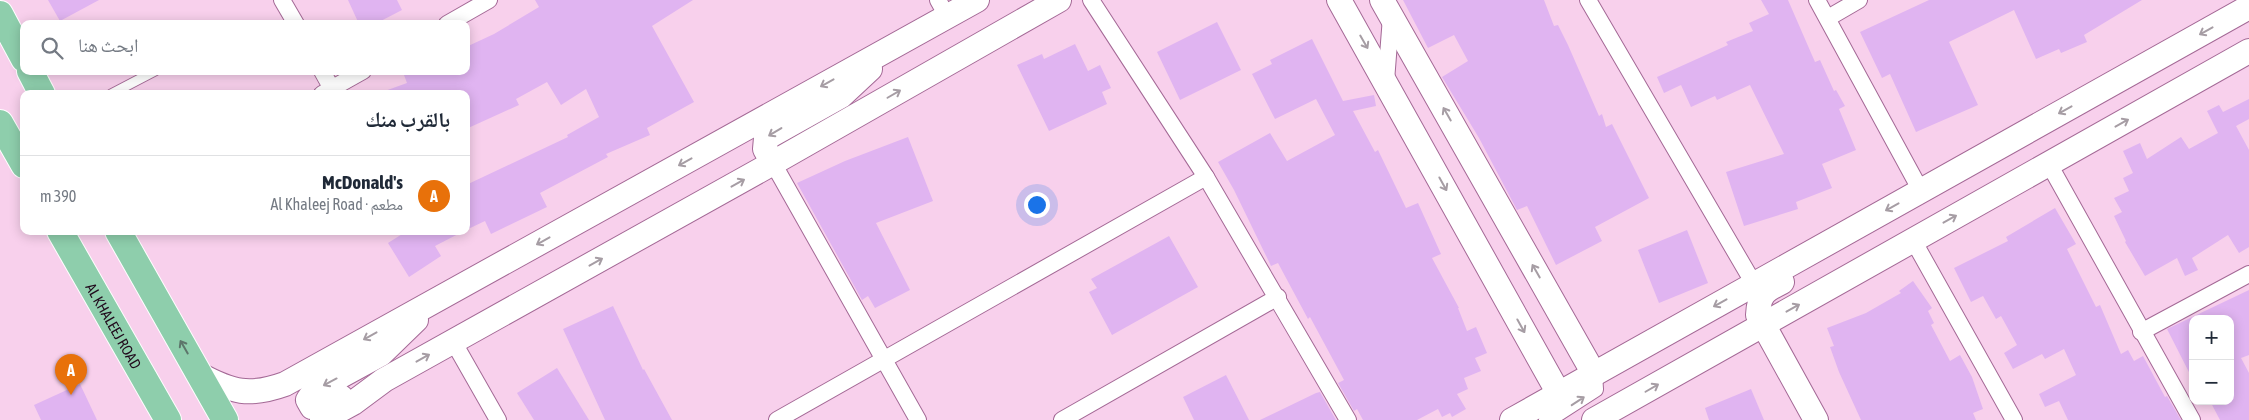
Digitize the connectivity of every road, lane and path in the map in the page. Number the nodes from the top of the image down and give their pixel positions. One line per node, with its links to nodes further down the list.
1 (282, 0): 15 (street)
2 (489, 0): 16 (street)
3 (977, 0): 11 (street)
4 (1059, 0): 31 (street, one-way to 4)
5 (1091, 0): 33 (street)
6 (1339, 0): 24 (street, one-way to 24)
7 (1588, 0): 40 (street)
8 (1817, 0): 14 (street)
9 (1859, 0): 14 (street)
10 (2249, 7): 34 (street, one-way to 34)
11 (943, 8): 17 (street)
12 (1387, 8): 24 (street); 47 (street, one-way to 12)
13 (0, 14): 19 (main road)
14 (1828, 18): 34 (street)
15 (294, 20)
16 (454, 20)
17 (899, 43): 31 (street, one-way to 31); 42 (street, one-way to 42)
18 (2249, 51): 32 (street, one-way to 18)
19 (20, 52)
20 (32, 75): 25 (main road)
21 (147, 75): 26 (lane)
22 (323, 75): 27 (street)
23 (356, 75): 28 (street)
24 (1386, 81): 50 (street, one-way to 50)
25 (40, 90)
26 (119, 90)
27 (327, 90)
28 (329, 90)
29 (0, 123): 30 (main road)
30 (20, 158)
31 (773, 163): 45 (street, one-way to 31); 46 (street)
32 (2048, 164): 38 (street, one-way to 32); 44 (street)
33 (1206, 177): 41 (street); 46 (street)
34 (1921, 191): 35 (street, one-way to 35)
35 (1863, 223): 40 (street); 43 (street)
36 (62, 235): 51 (main road, AL KHALEEJ ROAD)
37 (120, 235): 48 (main road, one-way to 37)
38 (1913, 240): 43 (street, one-way to 38); 65 (street)
39 (2249, 274): 44 (street)
40 (1754, 284): 47 (street, one-way to 47)
41 (1278, 297): 59 (street); 60 (street)
42 (437, 299): 48 (street, one-way to 48); 49 (street, one-way to 49)
43 (1762, 325): 52 (street, one-way to 43); 64 (street)
44 (2141, 332): 66 (street)
45 (453, 341): 49 (street, one-way to 45); 56 (street)
46 (883, 360): 57 (street); 58 (street)
47 (1594, 374): 50 (street); 62 (street, one-way to 47)
48 (200, 375): 54 (main road)
49 (384, 380): 55 (street)
50 (1559, 394): 61 (street)
51 (157, 409): 53 (main road, AL KHALEEJ ROAD)
52 (1621, 414): 63 (street)
53 (168, 420)
54 (225, 420)
55 (322, 420)
56 (498, 420)
57 (777, 420)
58 (918, 420)
59 (1062, 420)
60 (1348, 420)
61 (1512, 420)
62 (1547, 420)
63 (1594, 420)
64 (1816, 420)
65 (2014, 420)
66 (2192, 420)

